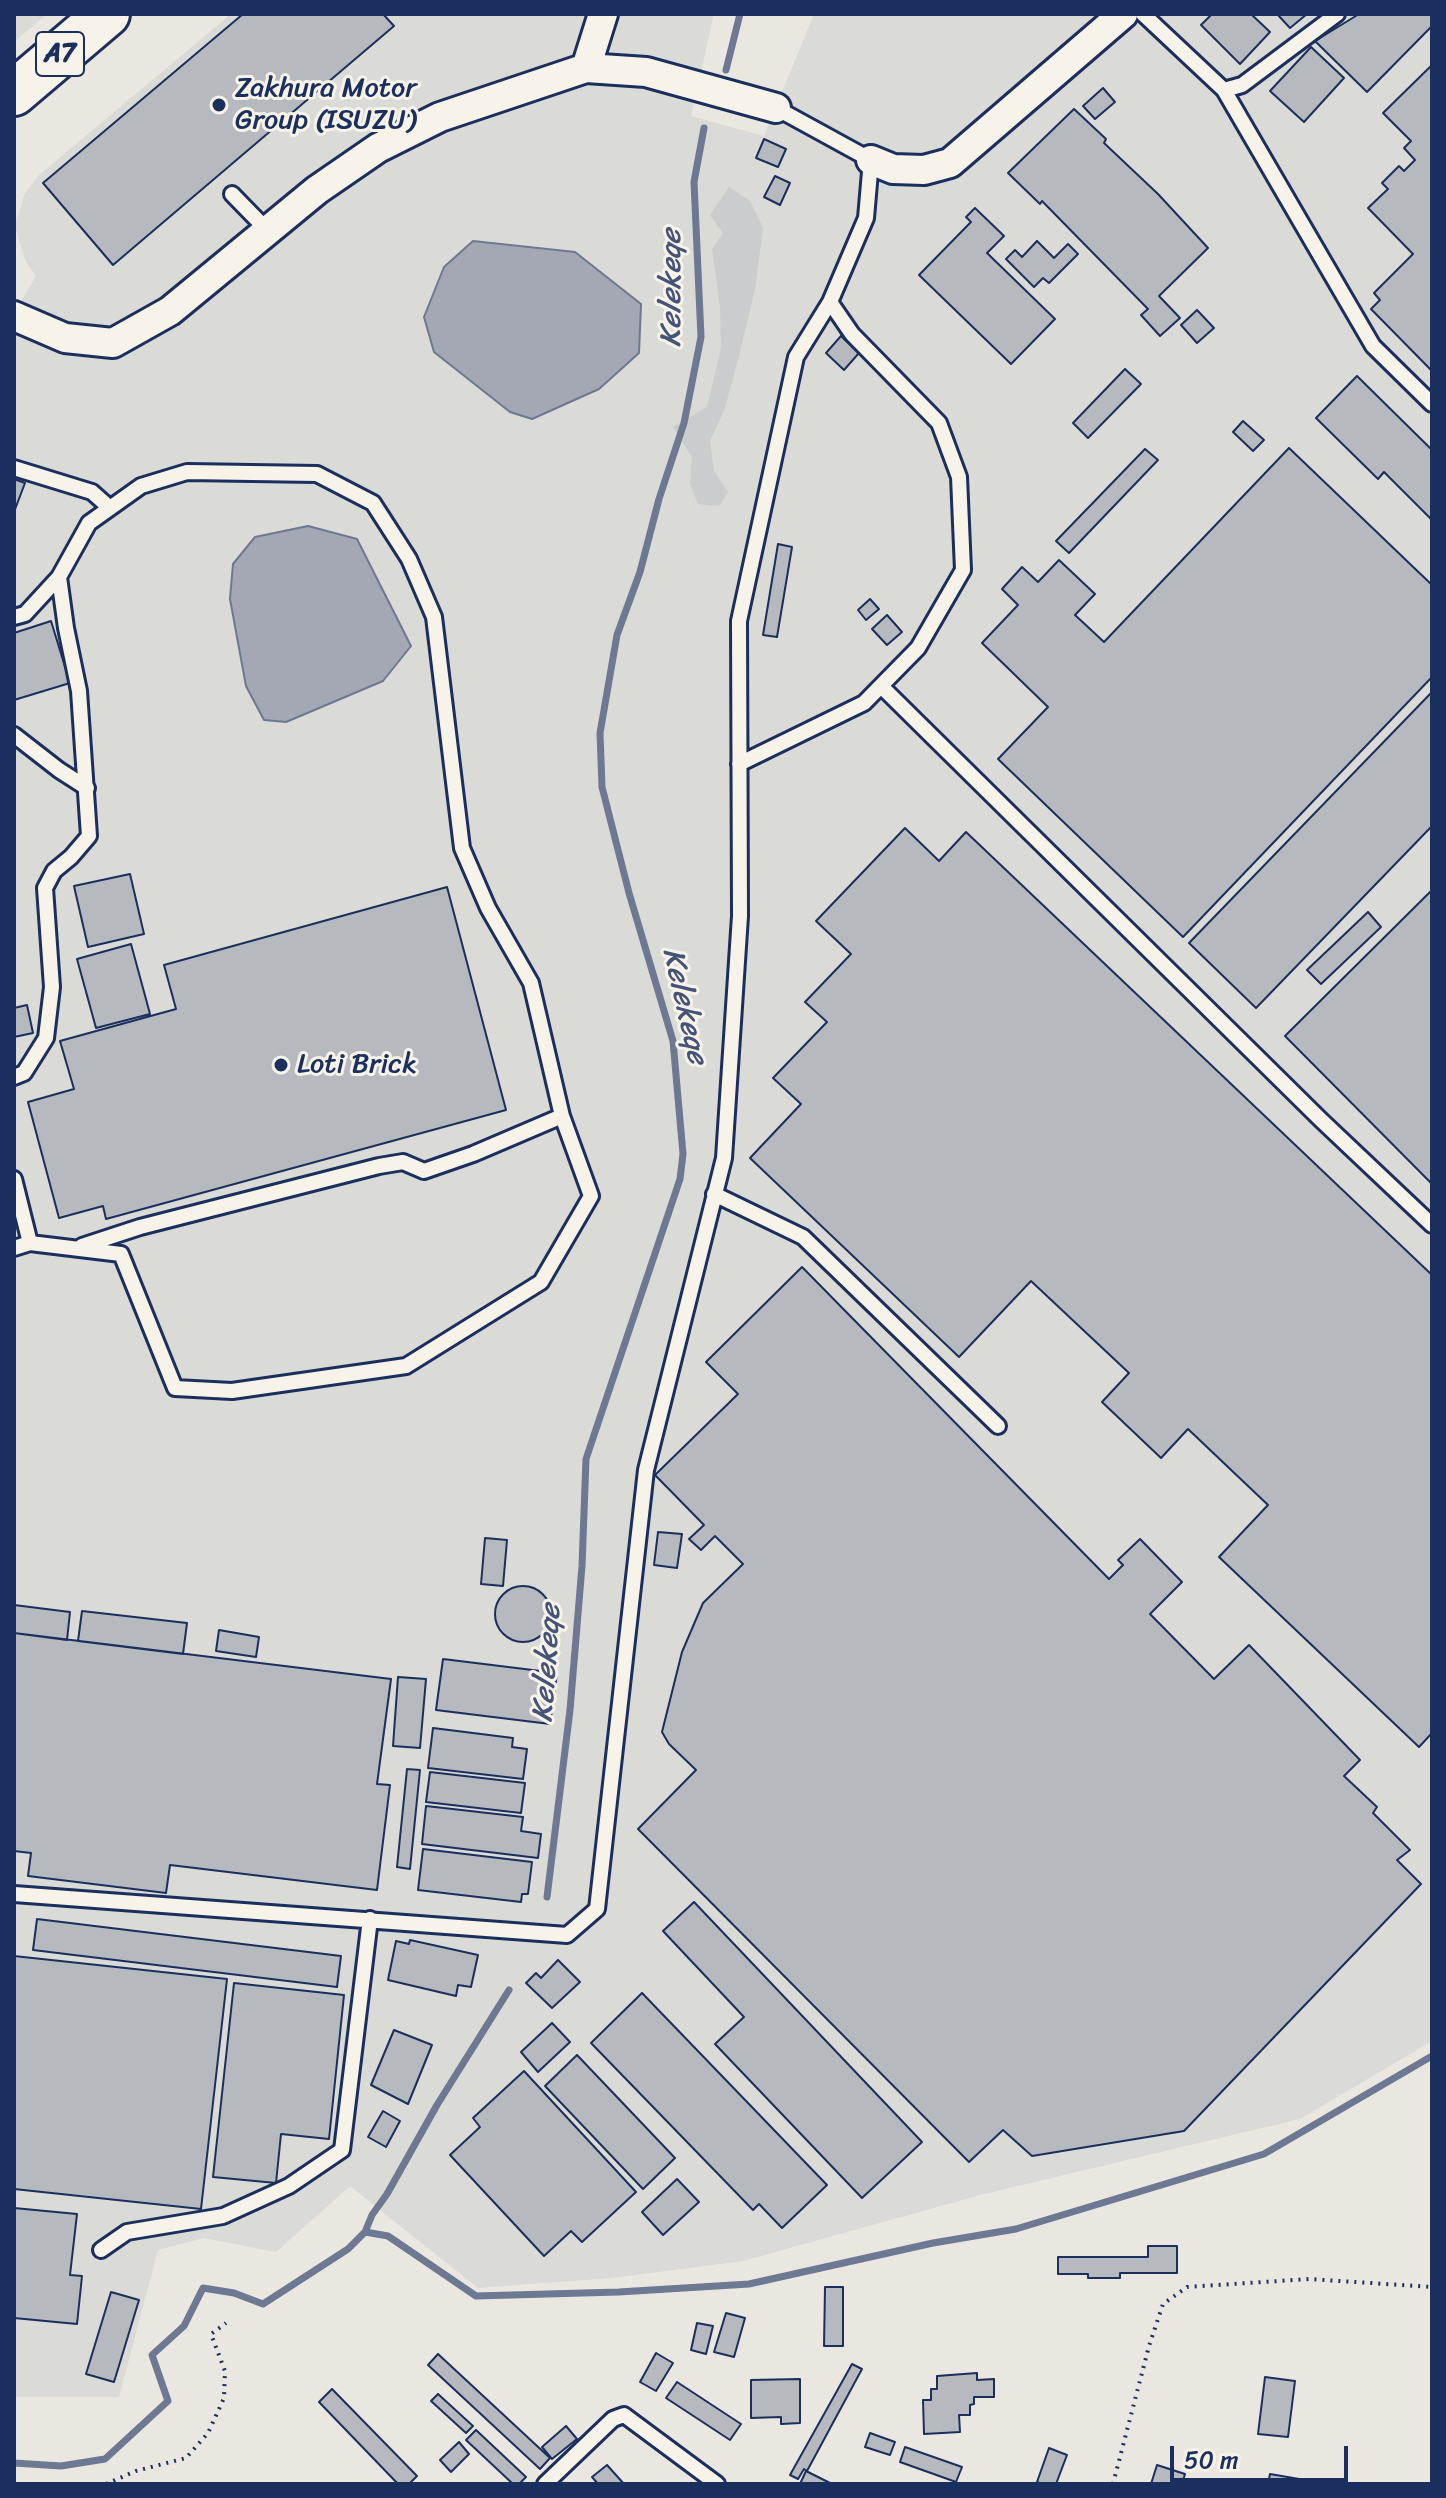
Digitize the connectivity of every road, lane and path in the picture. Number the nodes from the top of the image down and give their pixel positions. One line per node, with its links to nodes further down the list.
1 (107, 14): 8 (main road, A7)
2 (603, 14): 6 (street)
3 (1123, 14): 10 (street)
4 (1143, 14): 7 (lane)
5 (1337, 14): 7 (lane)
6 (586, 68): 9 (street); 12 (street)
7 (1224, 90): 16 (lane)
8 (14, 93)
9 (776, 108): 10 (lane)
10 (871, 160): 14 (lane)
11 (232, 194): 12 (lane)
12 (267, 230): 15 (street)
13 (14, 298): 15 (street)
14 (830, 302): 21 (lane); 23 (lane)
15 (22, 319)
16 (1432, 404)
17 (14, 468): 18 (lane)
18 (110, 508): 19 (lane); 26 (lane)
19 (59, 577): 20 (lane); 24 (lane)
20 (14, 617)
21 (881, 686): 23 (lane); 29 (lane)
22 (14, 735): 24 (lane)
23 (739, 764): 28 (lane)
24 (87, 788): 25 (lane)
25 (14, 1077)
26 (562, 1116): 32 (lane); 32 (lane)
27 (14, 1179): 30 (lane)
28 (714, 1194): 33 (lane); 35 (lane)
29 (1432, 1225)
30 (30, 1243): 31 (lane); 32 (lane)
31 (14, 1248)
32 (75, 1248)
33 (998, 1426)
34 (14, 1894): 35 (lane)
35 (370, 1919): 36 (lane)
36 (101, 2250)
37 (1432, 2287): 42 (path)
38 (226, 2323): 39 (path)
39 (106, 2484)
40 (545, 2484): 41 (lane)
41 (717, 2484)
42 (1113, 2484)

